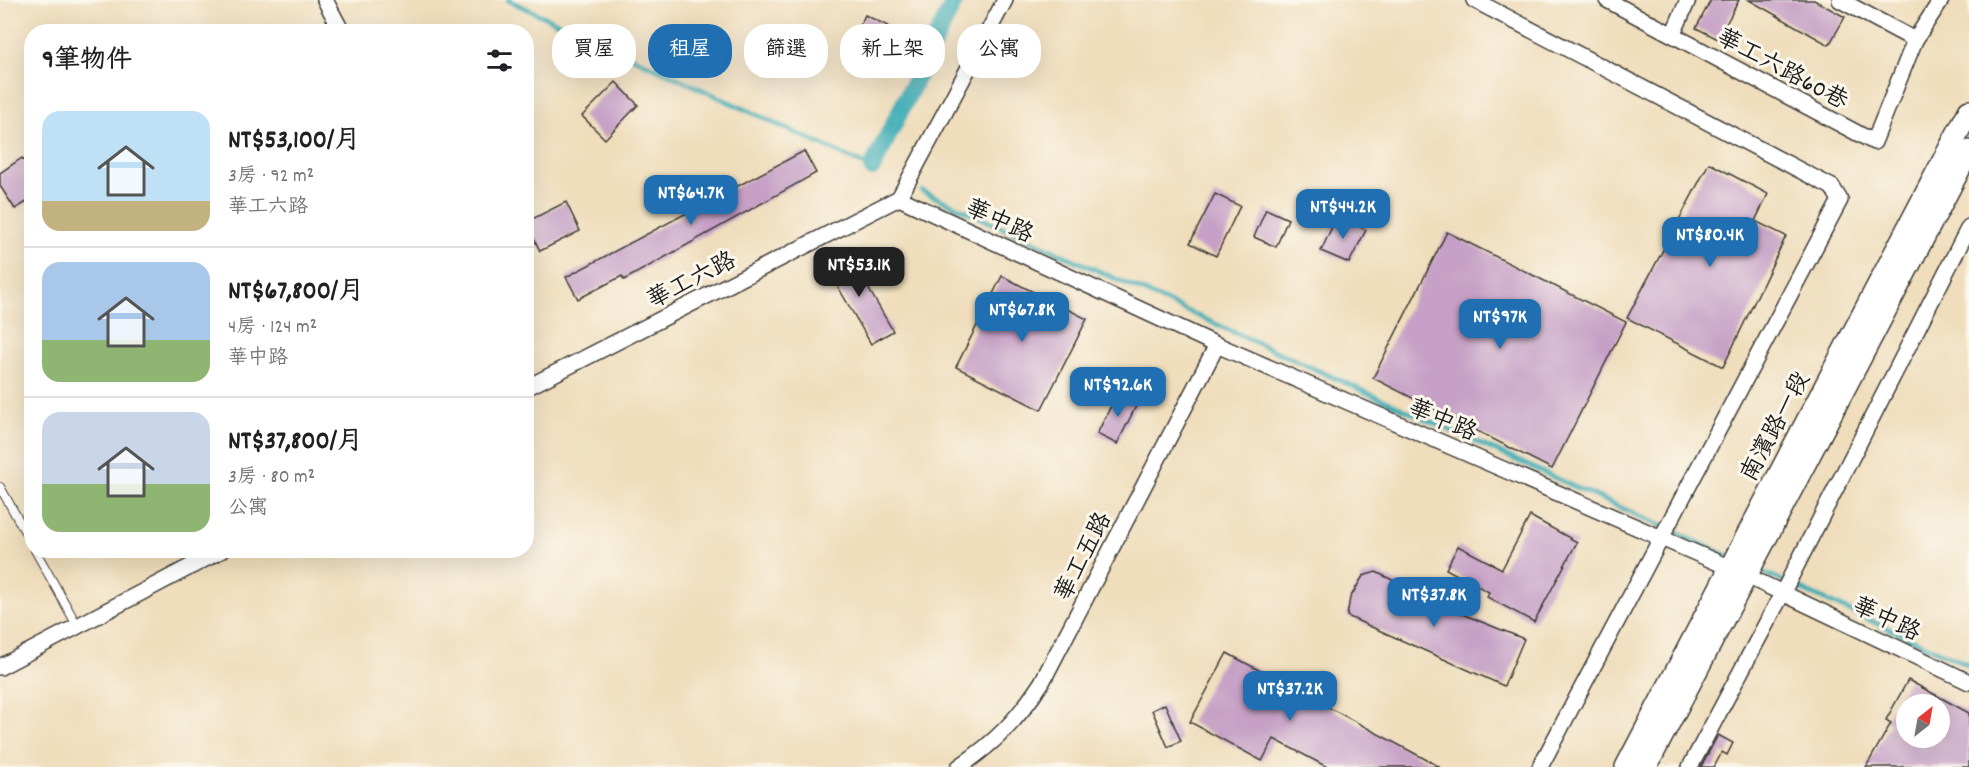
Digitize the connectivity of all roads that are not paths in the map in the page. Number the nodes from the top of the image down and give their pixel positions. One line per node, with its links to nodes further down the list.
1 (325, 0): 8 (street)
2 (1005, 0): 13 (street)
3 (1474, 0): 19 (street)
4 (1607, 0): 9 (street, 華工六路60巷)
5 (1688, 0): 9 (street)
6 (1840, 0): 10 (street)
7 (1941, 0): 10 (street)
8 (338, 24)
9 (1673, 34): 10 (street, 華工六路60巷)
10 (1915, 40)
11 (1969, 111): 22 (main road, 南濱路一段)
12 (1969, 151): 22 (main road, 南濱路一段)
13 (899, 198): 15 (street, 華中路); 16 (street, 華工六路)
14 (1969, 227): 23 (street)
15 (1217, 345): 19 (street, 華中路); 27 (street, 華工五路)
16 (534, 384)
17 (0, 487): 18 (lane)
18 (24, 530)
19 (1660, 538): 22 (street, 華中路); 28 (street)
20 (39, 558): 24 (lane)
21 (207, 558): 24 (street)
22 (1737, 571): 23 (street, 華中路); 29 (main road, 南濱路一段); 30 (main road, 南濱路一段)
23 (1782, 594): 26 (street, 華中路); 31 (street)
24 (78, 627): 25 (street)
25 (0, 668)
26 (1969, 682)
27 (959, 767)
28 (1540, 767)
29 (1626, 767)
30 (1646, 767)
31 (1690, 767)

